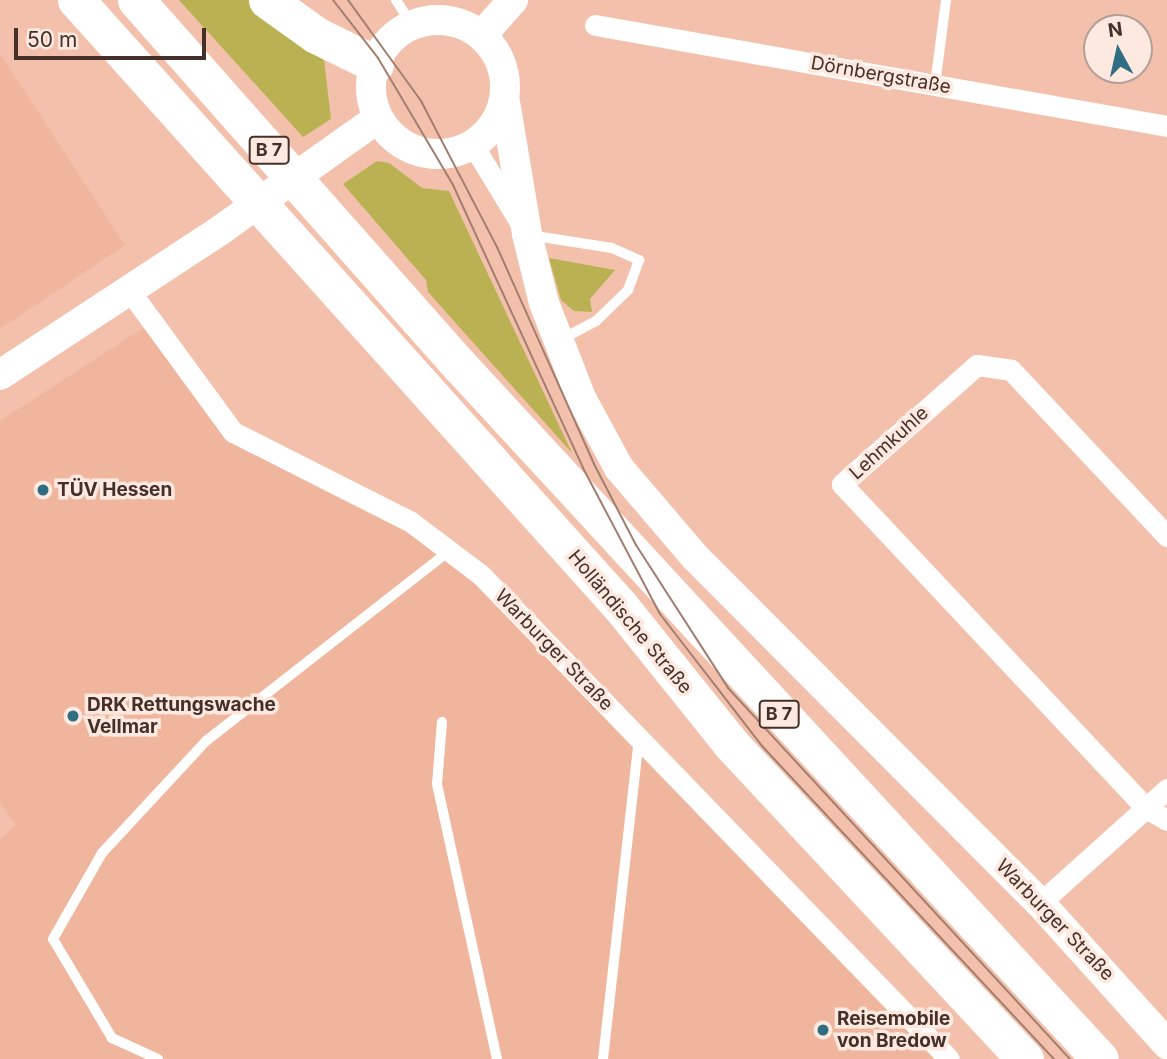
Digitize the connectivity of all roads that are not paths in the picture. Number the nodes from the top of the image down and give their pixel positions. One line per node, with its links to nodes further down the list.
1 (57, 0): 11 (highway)
2 (76, 0): 11 (highway, B 7)
3 (136, 0): 36 (highway, B 7)
4 (267, 0): 12 (highway)
5 (396, 0): 8 (lane)
6 (513, 0): 10 (street)
7 (946, 0): 13 (lane)
8 (412, 25): 10 (street); 12 (street)
9 (595, 25): 13 (street, Dörnbergstraße)
10 (482, 36): 14 (street)
11 (108, 38): 35 (highway, Holländische Straße / B 7)
12 (375, 64): 15 (street)
13 (935, 85): 16 (street, Dörnbergstraße)
14 (505, 102): 17 (street); 18 (street, Warburger Straße)
15 (378, 118): 17 (street); 19 (street)
16 (1167, 126)
17 (473, 145): 18 (street, Warburger Straße)
18 (527, 234): 20 (street, Warburger Straße); 20 (lane)
19 (129, 290): 21 (street); 23 (street, Warburger Straße)
20 (559, 341): 29 (street, Warburger Straße)
21 (0, 375)
22 (1167, 536): 27 (street, Lehmkuhle)
23 (449, 551): 25 (street, Warburger Straße); 31 (lane)
24 (442, 722): 32 (lane)
25 (639, 740): 33 (lane); 34 (street, Warburger Straße)
26 (1167, 789): 27 (street)
27 (1146, 808): 28 (street); 29 (street)
28 (1167, 820)
29 (1041, 903): 30 (street, Warburger Straße)
30 (1167, 1044)
31 (158, 1059)
32 (498, 1059)
33 (603, 1059)
34 (948, 1059)
35 (1025, 1059)
36 (1100, 1059)

